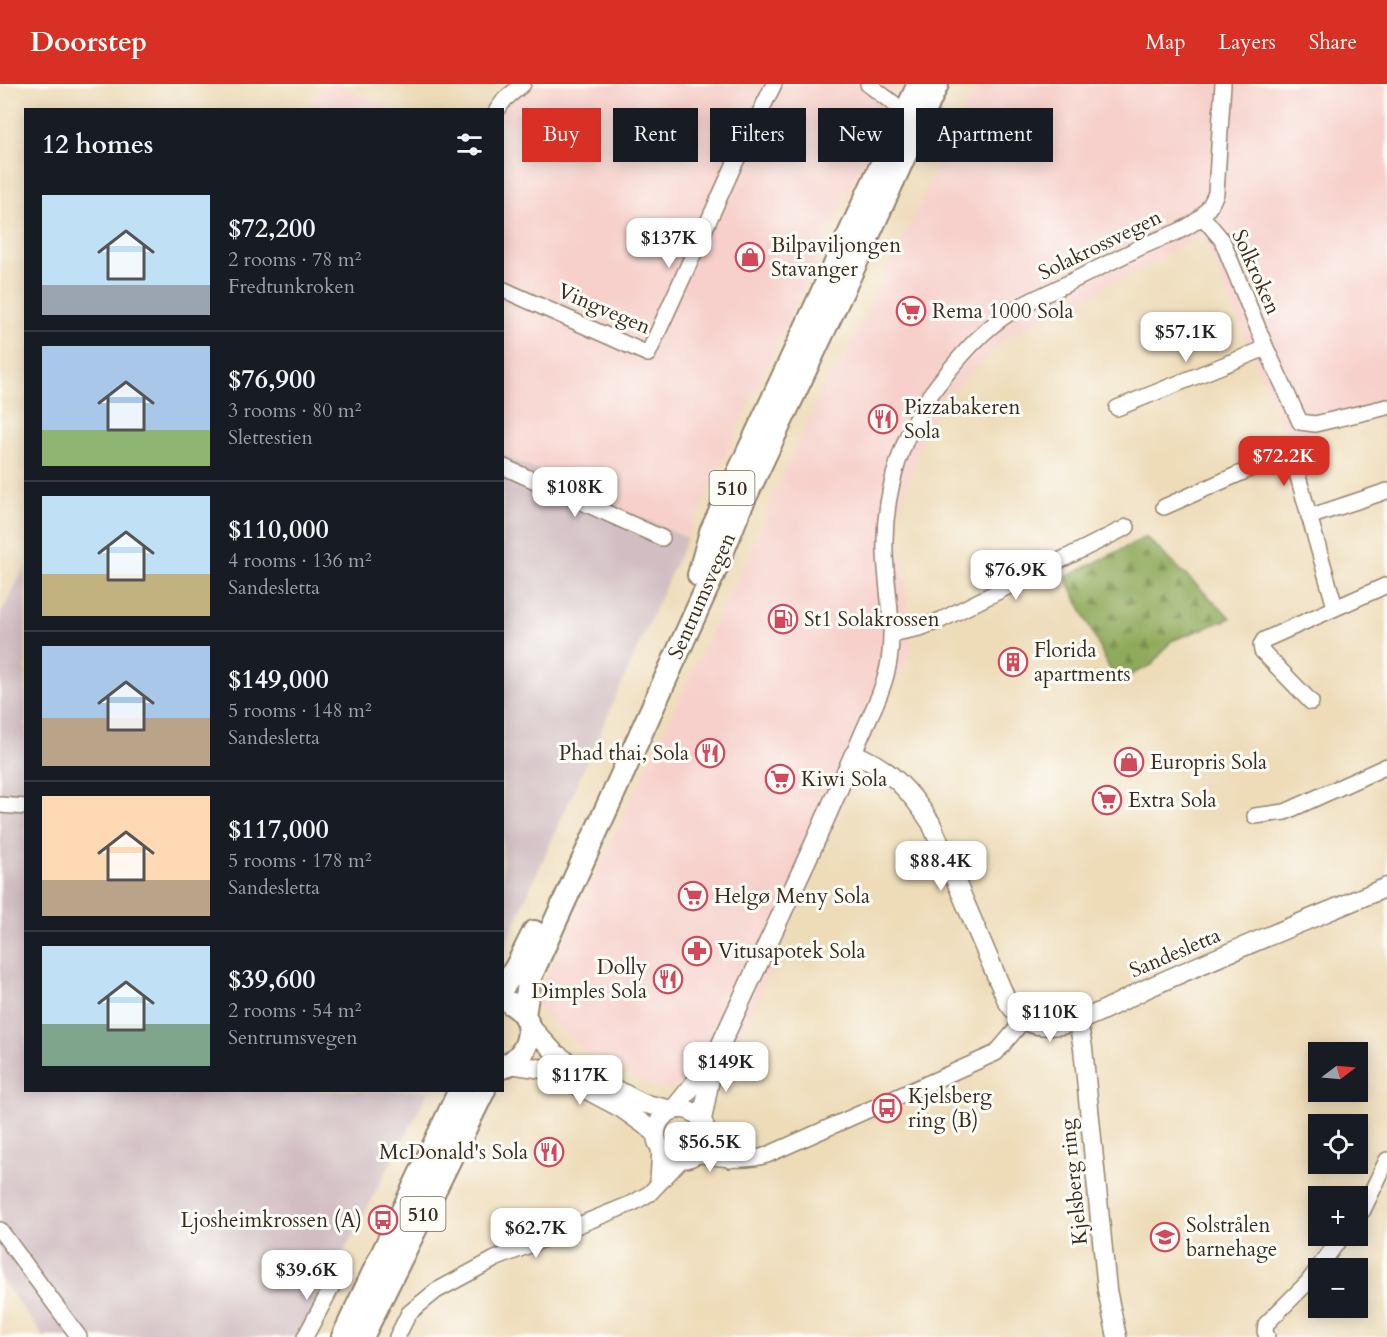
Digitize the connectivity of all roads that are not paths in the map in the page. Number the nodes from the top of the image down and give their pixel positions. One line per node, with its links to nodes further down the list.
1 (523, 84): 6 (street)
2 (774, 84): 9 (street, Vingvegen)
3 (868, 84): 7 (street)
4 (1223, 84): 8 (street)
5 (922, 89): 7 (main road, Sentrumsvegen / 510); 31 (main road, Sentrumsvegen / 510)
6 (499, 108)
7 (906, 113): 29 (main road, Sentrumsvegen / 510)
8 (1202, 216): 10 (street, Solkroken); 21 (street, Solakrossvegen)
9 (504, 290)
10 (1266, 348): 11 (street, Solkroken); 12 (street, Solkroken)
11 (1387, 407)
12 (1117, 408)
13 (504, 467): 18 (street)
14 (1387, 492): 16 (street)
15 (1164, 507): 16 (street)
16 (1310, 517): 20 (street)
17 (1127, 527): 21 (street)
18 (662, 538)
19 (1387, 585): 20 (street)
20 (1335, 607): 22 (street)
21 (891, 634): 23 (street, Solakrossvegen)
22 (1311, 702)
23 (854, 754): 32 (street); 34 (street)
24 (1387, 766): 27 (street)
25 (0, 805): 26 (street)
26 (24, 807)
27 (1255, 816)
28 (1387, 887): 33 (street, Sandesletta)
29 (504, 985)
30 (504, 1002): 31 (main road)
31 (526, 1020): 35 (main road, Sentrumsvegen / 510); 38 (street)
32 (1023, 1021): 33 (street, Sandesletta); 42 (street)
33 (1078, 1021): 54 (street, Kjelsberg ring)
34 (714, 1059): 38 (street); 39 (street)
35 (504, 1066): 40 (street)
36 (459, 1092): 51 (main road, 510)
37 (483, 1092): 52 (main road, 510)
38 (672, 1110): 39 (street); 40 (street)
39 (704, 1125): 41 (street); 42 (street)
40 (658, 1140): 41 (street); 44 (street)
41 (689, 1156): 42 (street); 44 (street)
42 (730, 1160)
43 (1387, 1160): 45 (street)
44 (658, 1182): 53 (street)
45 (1368, 1200)
46 (0, 1230): 49 (street)
47 (1335, 1246): 55 (street)
48 (335, 1281): 50 (street)
49 (79, 1337)
50 (305, 1337)
51 (343, 1337)
52 (362, 1337)
53 (397, 1337)
54 (1117, 1337)
55 (1267, 1337)

